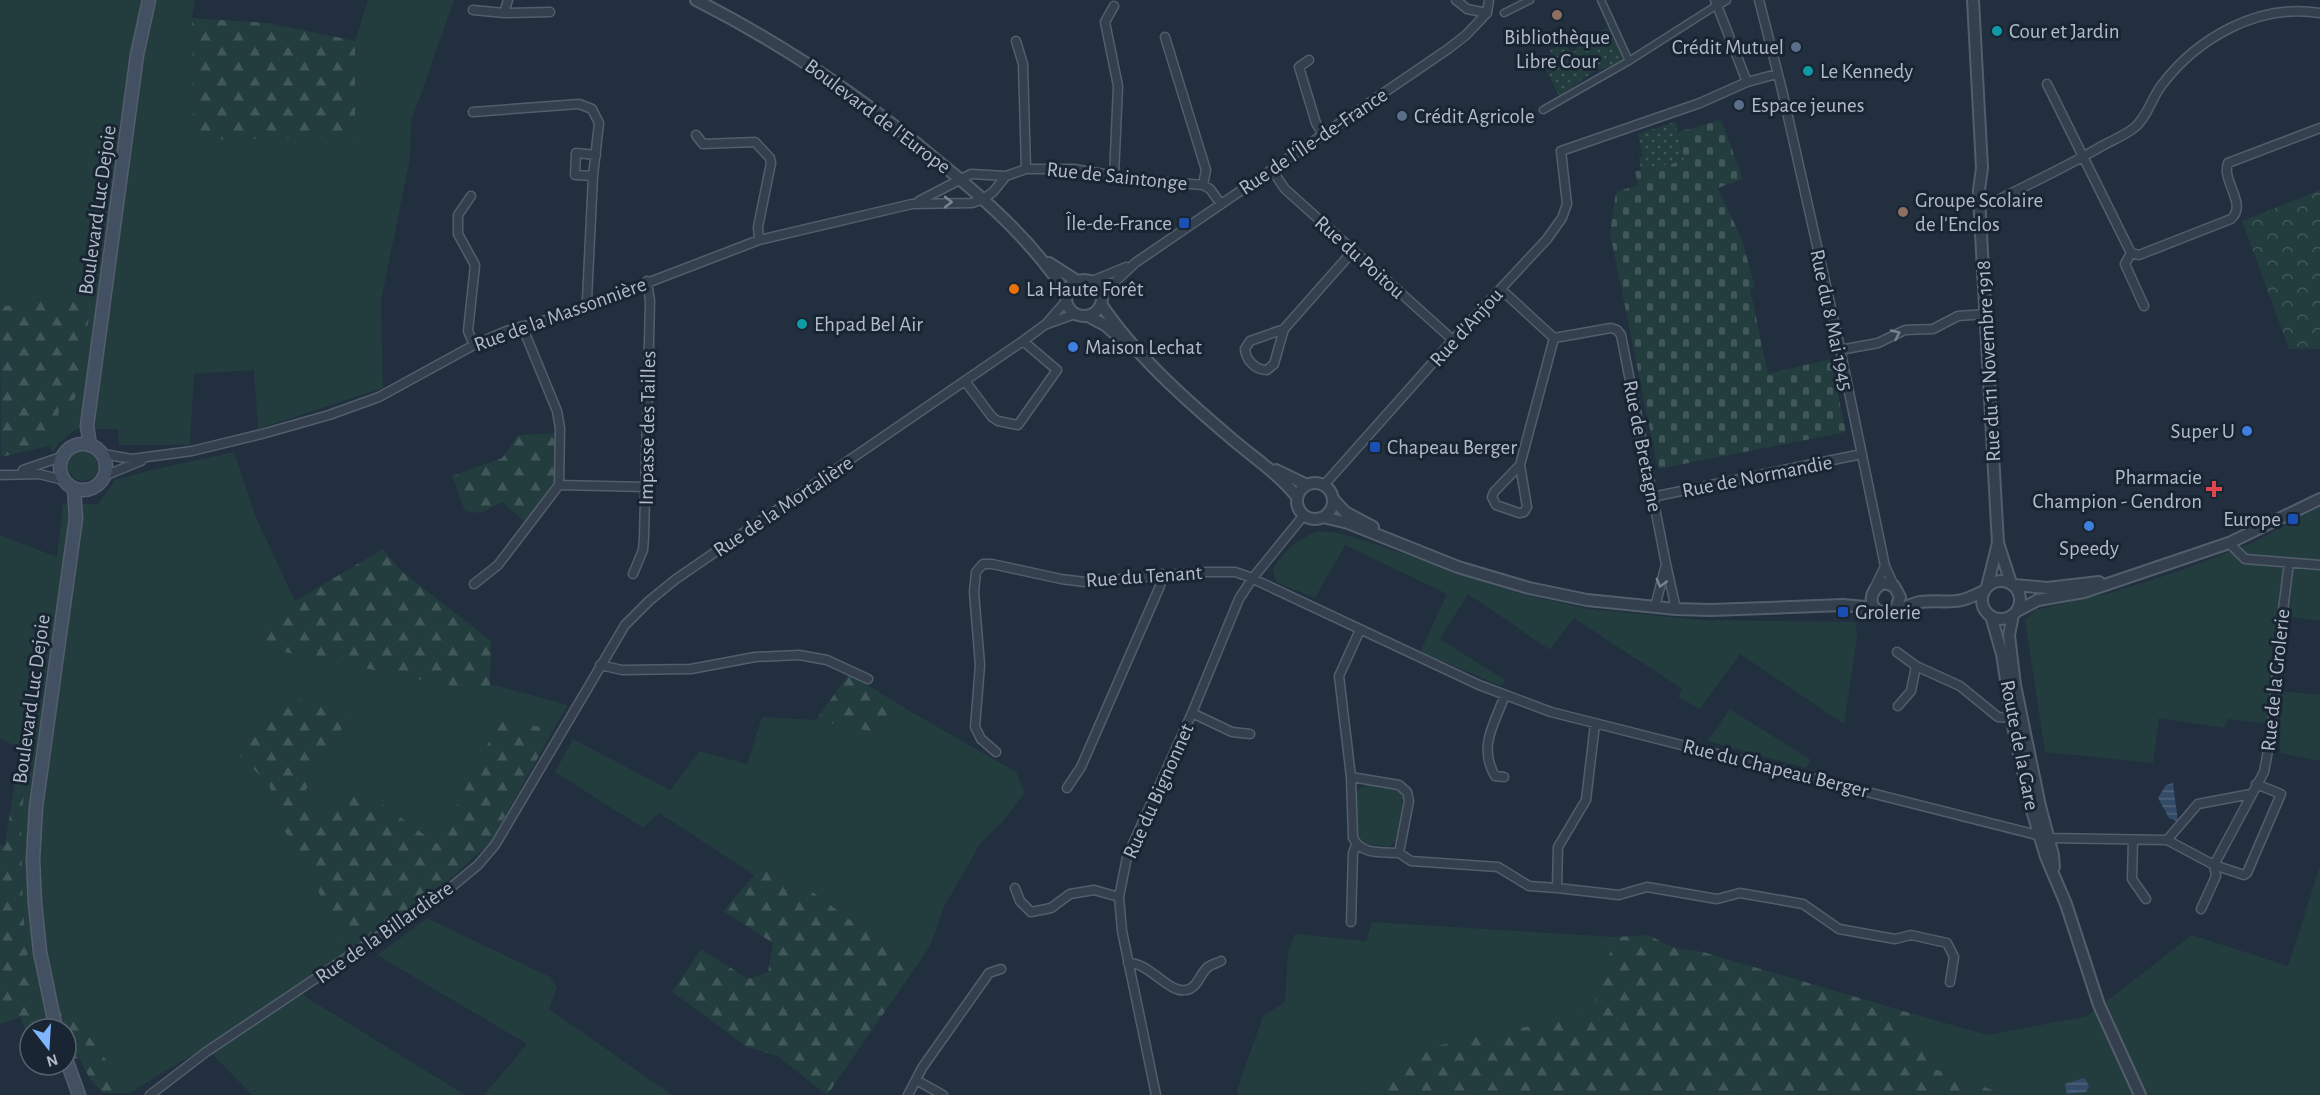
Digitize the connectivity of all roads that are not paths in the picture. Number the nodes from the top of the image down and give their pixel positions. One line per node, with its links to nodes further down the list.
1 (148, 0): 71 (main road, Boulevard Luc Dejoie)
2 (508, 0): 15 (street)
3 (696, 0): 38 (street, Boulevard de l'Europe)
4 (1456, 0): 16 (street)
5 (1489, 0): 16 (street)
6 (1530, 0): 17 (street)
7 (1601, 0): 22 (street)
8 (1726, 0): 11 (street)
9 (1759, 0): 23 (street, Rue du 8 Mai 1945)
10 (1973, 0): 42 (street, Rue du 11 Novembre 1918)
11 (1716, 3): 22 (street); 24 (street)
12 (1114, 6): 37 (street)
13 (473, 10): 15 (street)
14 (550, 12): 15 (street)
15 (504, 13)
16 (1487, 13): 30 (street, Rue de l'Île-de-France)
17 (1504, 13)
18 (2320, 13): 32 (street)
19 (1165, 37): 39 (street)
20 (1016, 41): 33 (street)
21 (1308, 60): 30 (street)
22 (1629, 61): 26 (street)
23 (1778, 74): 24 (street); 69 (street, Rue du 8 Mai 1945)
24 (1747, 82): 53 (street, Rue d'Anjou)
25 (2047, 84): 32 (street)
26 (1543, 111)
27 (473, 112): 31 (street)
28 (2320, 128): 47 (street)
29 (696, 135): 45 (street)
30 (1323, 135): 34 (street, Rue de l'Île-de-France)
31 (596, 155): 35 (street); 35 (street)
32 (2084, 157): 42 (street); 47 (street)
33 (1026, 169): 36 (street, Rue de Saintonge); 37 (street, Rue de Saintonge)
34 (1272, 170): 44 (street, Rue de l'Île-de-France); 46 (street, Rue du Poitou)
35 (593, 176): 56 (street)
36 (1006, 176): 38 (street, Rue de Saintonge); 41 (street, Rue de Saintonge)
37 (1114, 176): 39 (street, Rue de Saintonge)
38 (960, 178): 41 (street, Boulevard de l'Europe); 43 (street, Rue de la Massonnière)
39 (1203, 184): 44 (street, Rue de Saintonge)
40 (471, 196): 68 (street)
41 (983, 199): 43 (street, Rue de la Massonnière, one-way to 41); 48 (street, Boulevard de l'Europe)
42 (1980, 203): 59 (street, Rue du 11 Novembre 1918)
43 (912, 204): 45 (street, Rue de la Massonnière)
44 (1221, 204): 49 (street, Rue de l'Île-de-France)
45 (759, 240): 50 (street, Rue de la Massonnière)
46 (1352, 252): 63 (street); 65 (street, Rue du Poitou)
47 (2131, 253): 57 (street)
48 (1041, 259): 51 (street, Boulevard de l'Europe); 54 (street, Boulevard de l'Europe)
49 (1135, 263): 52 (street, Rue de l'Île-de-France); 55 (street, Rue de l'Île-de-France)
50 (648, 281): 56 (street, Rue de la Massonnière); 87 (street, Impasse des Tailles)
51 (1077, 281): 52 (street); 54 (street)
52 (1092, 281): 55 (street)
53 (1498, 291): 64 (street); 65 (street, Rue d'Anjou)
54 (1066, 297): 58 (street); 61 (street, Rue de la Mortalière)
55 (1102, 299): 60 (street); 67 (street)
56 (590, 305): 62 (street, Rue de la Massonnière)
57 (2145, 306)
58 (1075, 314): 60 (street); 61 (street, Rue de la Mortalière)
59 (1986, 314): 69 (street, one-way to 59); 98 (street, Rue du 11 Novembre 1918)
60 (1088, 316): 67 (street)
61 (1046, 324): 66 (street, Rue de la Mortalière)
62 (522, 326): 68 (street, Rue de la Massonnière); 84 (street)
63 (1284, 329): 63 (street)
64 (1554, 338): 79 (street); 91 (street, Rue de Bretagne)
65 (1453, 340): 86 (street, Rue d'Anjou)
66 (1023, 341): 70 (street, Rue de la Mortalière); 70 (street)
67 (1128, 341): 78 (street)
68 (474, 345): 77 (street, Rue de la Massonnière)
69 (1840, 350): 75 (street, Rue du 8 Mai 1945)
70 (965, 381): 124 (street, Rue de la Mortalière)
71 (87, 426): 72 (main road, Boulevard Luc Dejoie); 73 (main road, Boulevard Luc Dejoie)
72 (75, 445): 73 (main road); 76 (main road)
73 (90, 445): 74 (main road)
74 (103, 454): 77 (street, Rue de la Massonnière); 82 (main road)
75 (1862, 454): 91 (street, Rue de Normandie); 103 (street, Rue du 8 Mai 1945)
76 (61, 457): 80 (street); 83 (main road)
77 (147, 458): 82 (street, Rue de la Massonnière)
78 (1263, 463): 85 (street); 90 (street)
79 (1520, 465): 79 (street)
80 (14, 473): 81 (street); 83 (street)
81 (0, 475)
82 (104, 476): 89 (main road)
83 (63, 480): 88 (main road)
84 (559, 485): 87 (street); 109 (street)
85 (1307, 485): 86 (street); 90 (street)
86 (1324, 485): 92 (street)
87 (647, 487): 104 (street, Impasse des Tailles)
88 (74, 489): 89 (main road); 96 (main road, Boulevard Luc Dejoie)
89 (88, 490): 96 (main road, Boulevard Luc Dejoie)
90 (1297, 497): 94 (street)
91 (1652, 497): 101 (street, Rue de Bretagne)
92 (1333, 499): 95 (street); 97 (street)
93 (2320, 499): 99 (street)
94 (1304, 515): 95 (street); 106 (street, Rue du Bignonnet)
95 (1323, 517): 97 (street)
96 (76, 518): 156 (main road, Boulevard Luc Dejoie)
97 (1390, 540): 116 (street)
98 (1998, 543): 108 (street, Rue du 11 Novembre 1918); 110 (street, Rue du 11 Novembre 1918)
99 (2229, 543): 100 (street); 107 (street)
100 (2289, 563): 102 (street); 137 (street, Rue de la Grolerie)
101 (1666, 564): 116 (street, Rue de Bretagne, one-way to 116); 119 (street, Rue de Bretagne)
102 (2320, 565)
103 (1885, 566): 111 (street, Rue du 8 Mai 1945); 112 (street)
104 (633, 574)
105 (1162, 574): 106 (street, Rue du Tenant); 134 (street, Rue du Tenant); 138 (street)
106 (1252, 579): 122 (street, Rue du Chapeau Berger); 129 (street, Rue du Bignonnet)
107 (2118, 580): 108 (street); 121 (street)
108 (2013, 584): 110 (street); 121 (street)
109 (474, 585)
110 (1985, 589): 113 (street); 120 (street)
111 (1897, 590): 112 (street); 114 (street); 118 (street)
112 (1873, 592): 115 (street); 117 (street)
113 (1961, 600): 114 (street); 120 (street)
114 (1921, 602): 118 (street)
115 (1843, 605): 117 (street); 119 (street)
116 (1655, 607): 119 (street)
117 (1875, 608): 118 (street)
118 (1896, 608)
119 (1676, 609)
120 (1988, 613): 121 (street); 130 (street, Route de la Gare)
121 (2015, 613): 140 (street, Route de la Gare)
122 (1360, 630): 127 (street, Rue du Chapeau Berger); 135 (street)
123 (1898, 652): 125 (street)
124 (600, 665): 126 (street); 132 (street, Rue de la Mortalière)
125 (1916, 666): 128 (street); 130 (street)
126 (868, 679)
127 (1504, 695): 131 (street, Rue du Chapeau Berger); 136 (street)
128 (1898, 706)
129 (1192, 713): 133 (street); 148 (street, Rue du Bignonnet)
130 (2012, 718): 140 (street, Route de la Gare)
131 (1595, 724): 140 (street, Rue du Chapeau Berger); 147 (street)
132 (563, 730): 159 (street, Rue de la Billardière)
133 (1250, 734)
134 (996, 752)
135 (1352, 777): 143 (street); 144 (street)
136 (1504, 777)
137 (2256, 784): 139 (street, Rue de la Grolerie); 145 (street)
138 (1067, 788)
139 (2251, 794): 142 (street); 145 (street, Rue de la Grolerie)
140 (2044, 837): 141 (street); 166 (street, Route de la Gare)
141 (2133, 840): 142 (street); 149 (street)
142 (2167, 840): 145 (street)
143 (1356, 845): 144 (street); 151 (street)
144 (1399, 853): 147 (street)
145 (2214, 865): 150 (street, Rue de la Grolerie)
146 (1015, 888): 148 (street)
147 (1557, 888): 155 (street)
148 (1119, 897): 153 (street, Rue du Bignonnet)
149 (2146, 899)
150 (2202, 909)
151 (1351, 922)
152 (1221, 961): 153 (street)
153 (1128, 963): 165 (street, Rue du Bignonnet)
154 (1001, 969): 158 (street)
155 (1950, 982)
156 (54, 1017)
157 (72, 1077): 160 (main road)
158 (916, 1080): 163 (street); 164 (street)
159 (158, 1088): 161 (street, Rue de la Billardière); 162 (street, Rue de la Billardière)
160 (79, 1095)
161 (142, 1095)
162 (150, 1095)
163 (909, 1095)
164 (943, 1095)
165 (1156, 1095)
166 (2140, 1095)

